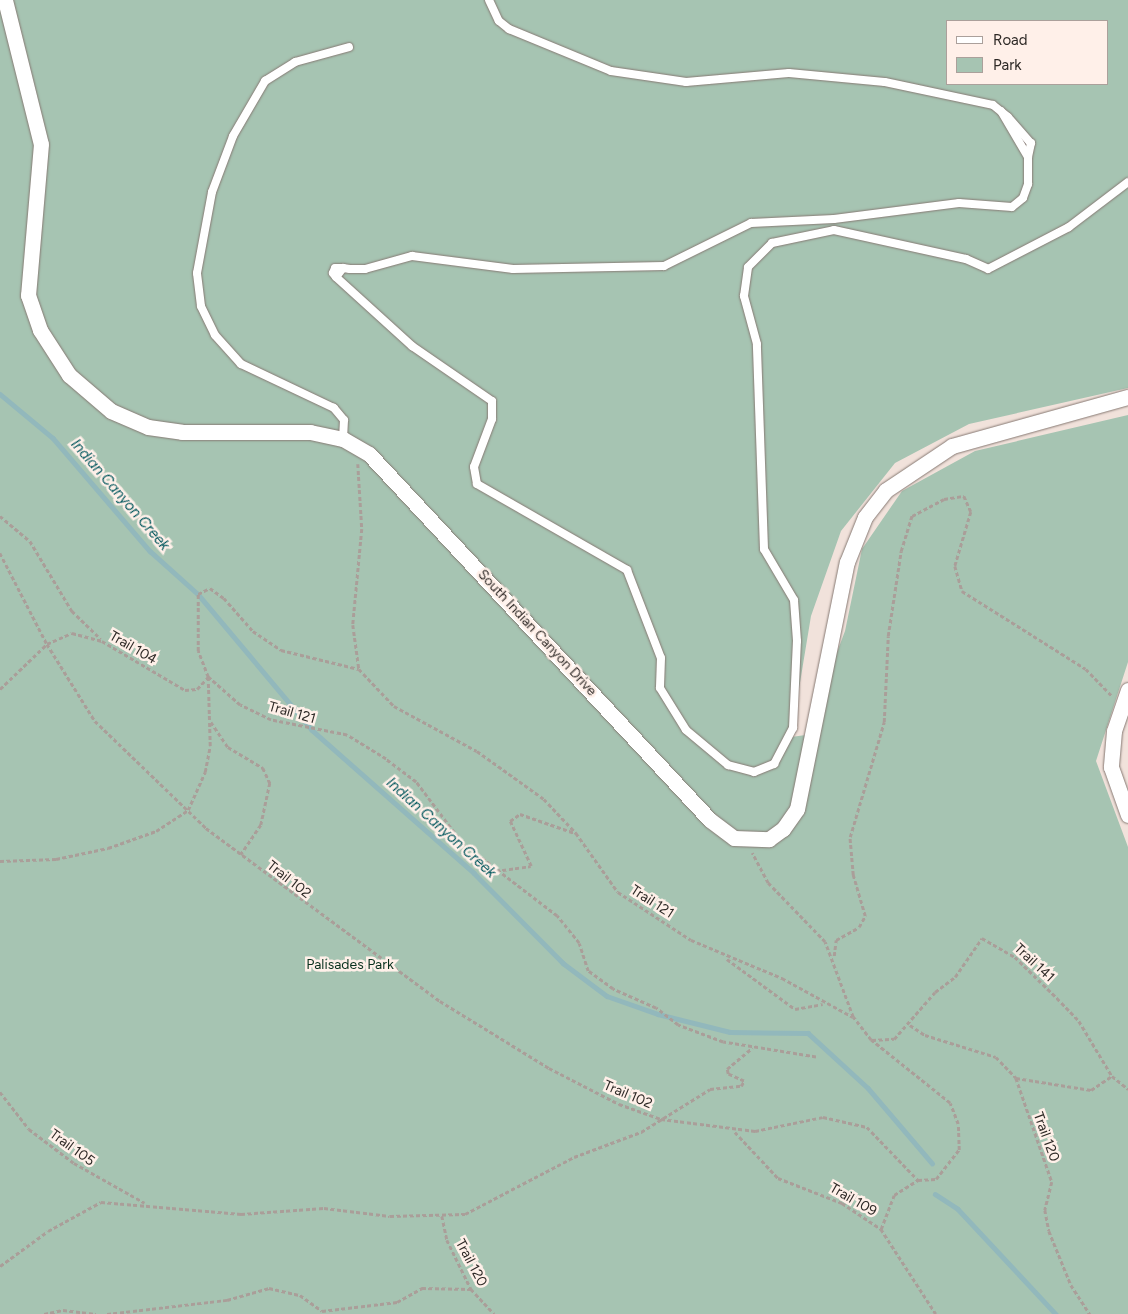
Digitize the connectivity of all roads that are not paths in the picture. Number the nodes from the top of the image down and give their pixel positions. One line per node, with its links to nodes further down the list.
1 (5, 0): 6 (street, South Indian Canyon Drive)
2 (488, 0): 4 (lane)
3 (349, 47): 6 (lane)
4 (1128, 182)
5 (1128, 397): 6 (street, South Indian Canyon Drive)
6 (343, 439)
7 (1128, 690): 8 (street)
8 (1128, 815)

